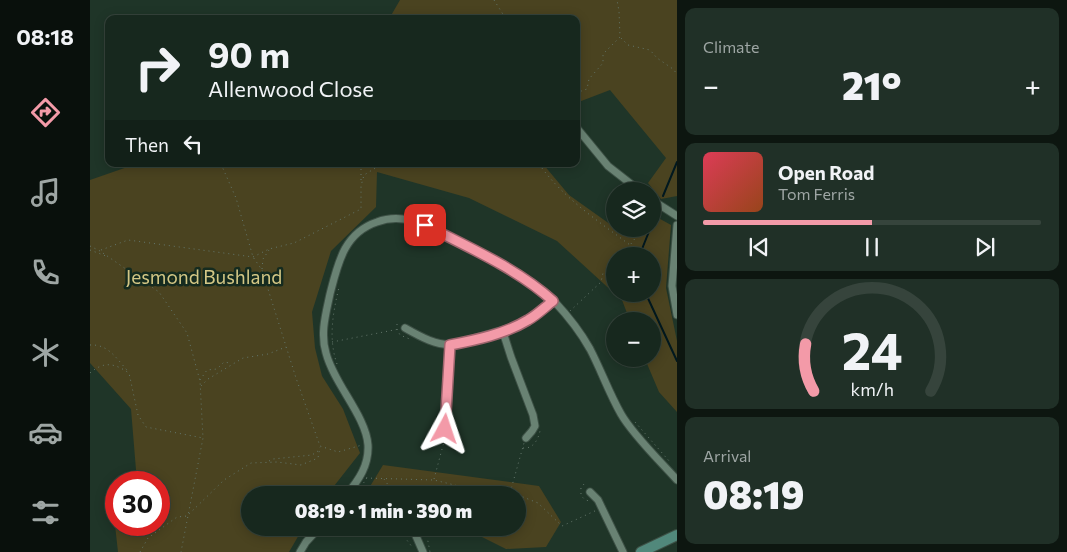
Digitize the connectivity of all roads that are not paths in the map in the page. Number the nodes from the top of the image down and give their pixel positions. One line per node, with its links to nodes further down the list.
1 (580, 132): 2 (street)
2 (628, 182)
3 (661, 206): 4 (street)
4 (677, 216)
5 (677, 225): 6 (street)
6 (676, 245): 8 (street)
7 (553, 301): 10 (street); 14 (street); 15 (street)
8 (677, 315)
9 (405, 328): 11 (street)
10 (503, 332): 11 (street); 13 (street)
11 (450, 345): 12 (street)
12 (445, 429)
13 (526, 438)
14 (677, 480)
15 (353, 486)
16 (590, 492): 22 (street)
17 (677, 535): 23 (street)
18 (311, 536): 20 (street)
19 (416, 536): 21 (street)
20 (300, 552)
21 (423, 552)
22 (623, 552)
23 (641, 552)

